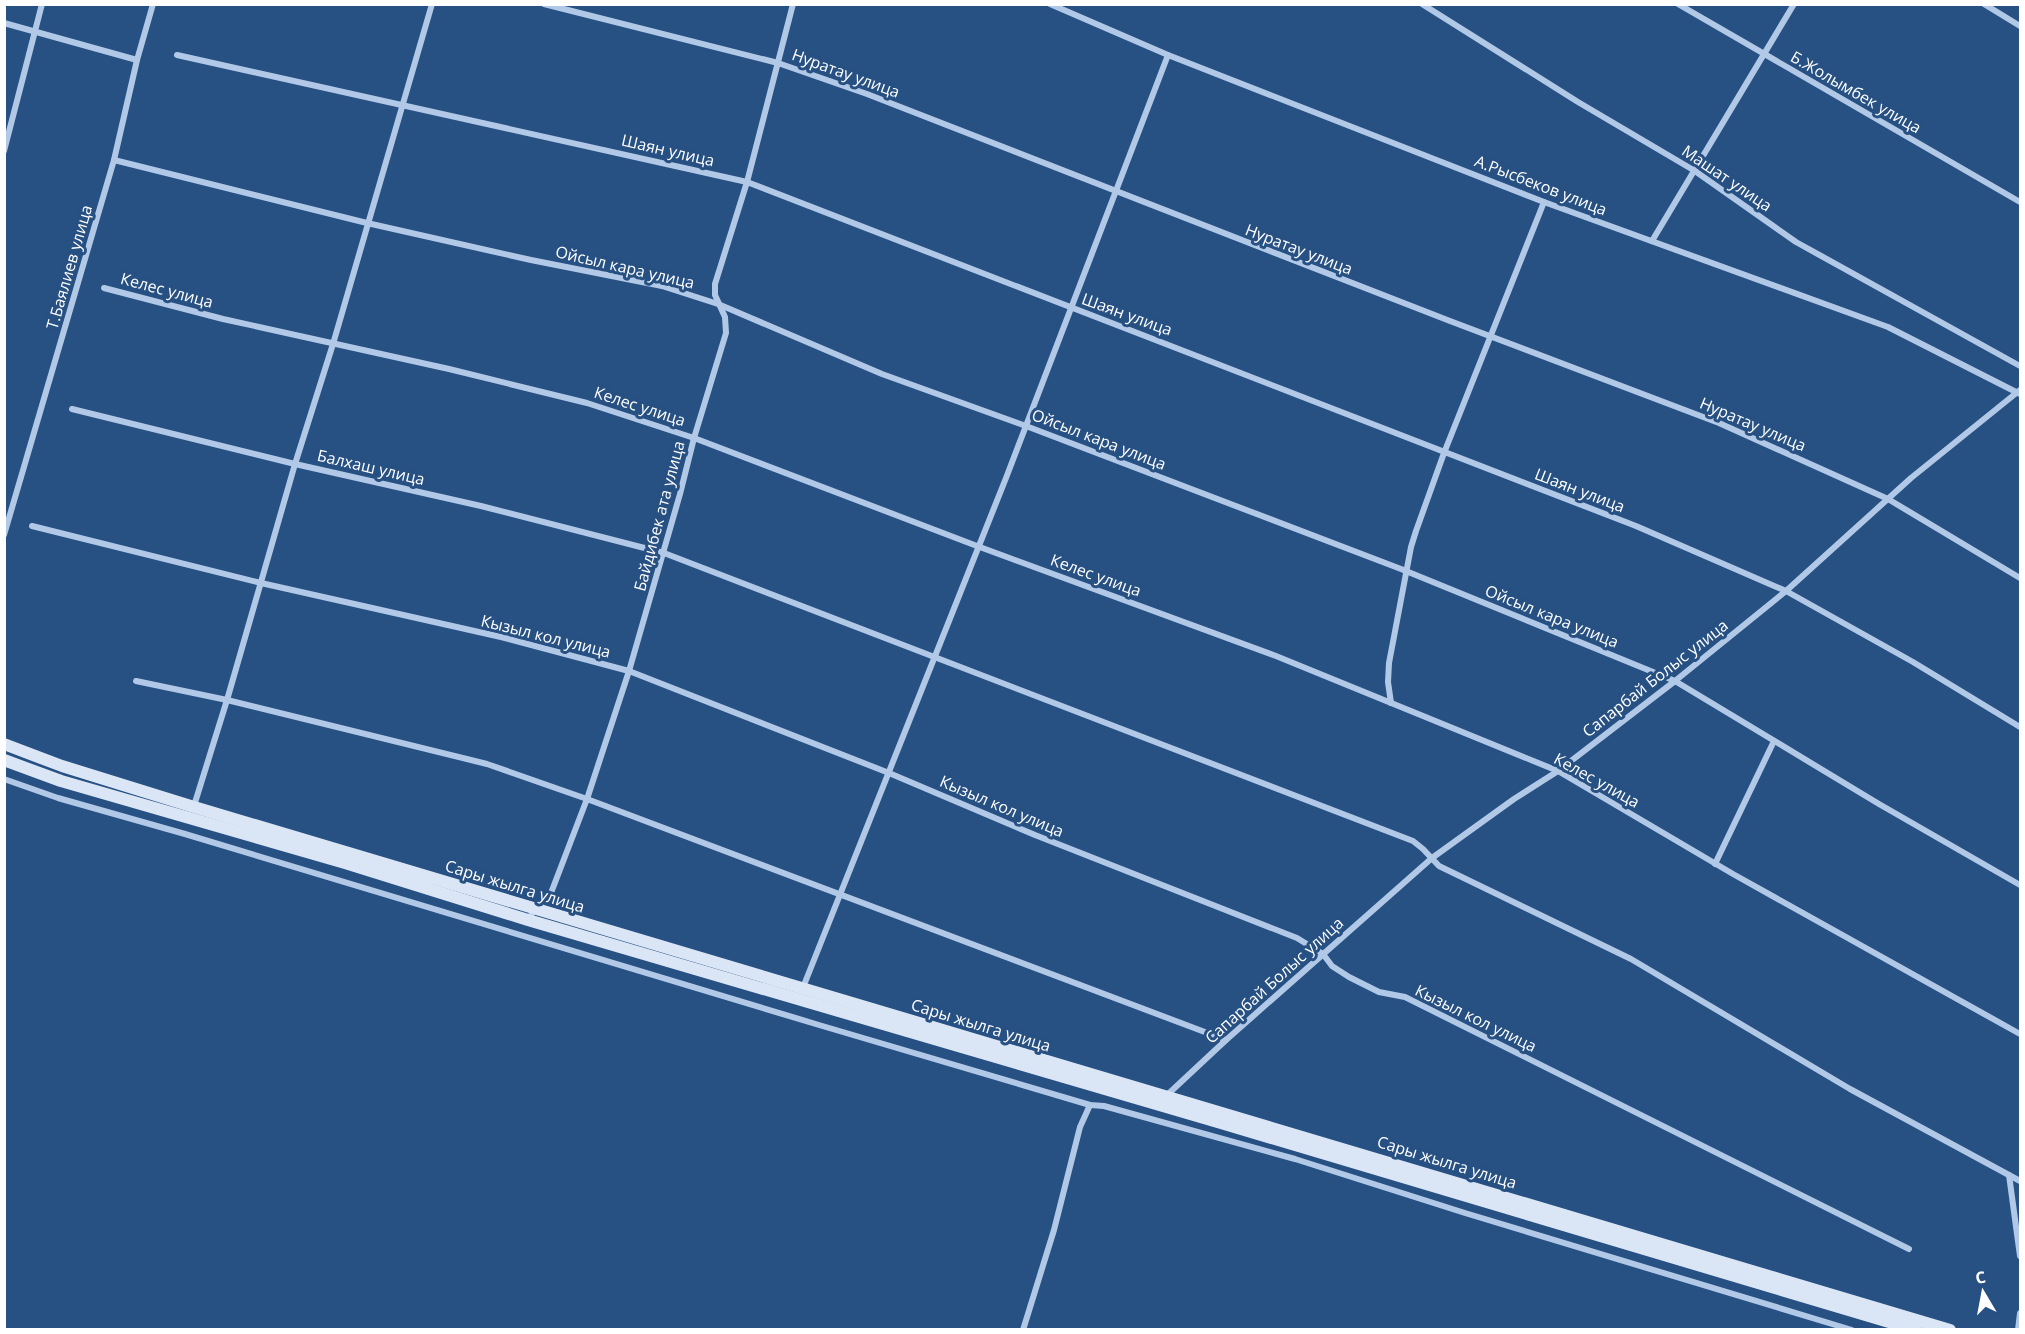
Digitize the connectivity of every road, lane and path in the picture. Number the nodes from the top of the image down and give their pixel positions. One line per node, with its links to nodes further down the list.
1 (42, 4): 13 (street)
2 (153, 4): 17 (street, Т.Баялиев улица)
3 (432, 4): 19 (street)
4 (544, 4): 18 (street, Нуратау улица)
5 (793, 4): 18 (street, Байдибек ата улица)
6 (1050, 4): 15 (street, А.Рысбеков улица)
7 (1422, 4): 22 (street, Машат улица)
8 (1678, 4): 16 (street, Б.Жолымбек улица)
9 (1794, 4): 16 (street)
10 (1984, 4): 12 (street)
11 (4, 23): 13 (street)
12 (2020, 26)
13 (35, 30): 17 (street); 20 (street)
14 (177, 55): 19 (street, Шаян улица)
15 (1168, 55): 24 (street); 26 (street, А.Рысбеков улица)
16 (1765, 55): 22 (street); 25 (street, Б.Жолымбек улица)
17 (137, 60): 21 (street, Т.Баялиев улица)
18 (778, 63): 23 (street, Байдибек ата улица); 24 (street, Нуратау улица)
19 (404, 104): 23 (street, Шаян улица); 27 (street)
20 (4, 151)
21 (114, 160): 27 (street, Ойсыл кара улица); 43 (street, Т.Баялиев улица)
22 (1695, 171): 28 (street); 34 (street, Машат улица)
23 (747, 182): 30 (street, Байдибек ата улица); 31 (street, Шаян улица)
24 (1115, 192): 31 (street); 32 (street, Нуратау улица)
25 (2020, 201)
26 (1544, 202): 28 (street, А.Рысбеков улица); 32 (street)
27 (367, 223): 30 (street, Ойсыл кара улица); 33 (street)
28 (1652, 241): 35 (street, А.Рысбеков улица)
29 (104, 288): 33 (street, Келес улица)
30 (718, 304): 37 (street, Ойсыл кара улица); 38 (street, Байдибек ата улица)
31 (1072, 308): 37 (street); 39 (street, Шаян улица)
32 (1490, 336): 39 (street); 41 (street, Нуратау улица)
33 (333, 344): 38 (street, Келес улица); 40 (street)
34 (2020, 366)
35 (2019, 392): 41 (street, Сапарбай Болыс улица)
36 (72, 409): 40 (street, Балхаш улица)
37 (1026, 426): 44 (street); 46 (street, Ойсыл кара улица)
38 (694, 438): 44 (street, Келес улица); 45 (street, Байдибек ата улица)
39 (1444, 453): 46 (street); 49 (street, Шаян улица)
40 (295, 464): 45 (street, Балхаш улица); 48 (street)
41 (1888, 499): 47 (street, Нуратау улица); 49 (street, Сапарбай Болыс улица)
42 (32, 526): 48 (street, Кызыл кол улица)
43 (4, 535)
44 (977, 546): 50 (street); 55 (street, Келес улица)
45 (664, 553): 50 (street, Балхаш улица); 51 (street, Байдибек ата улица)
46 (1407, 571): 53 (street, Ойсыл кара улица); 55 (street)
47 (2020, 578)
48 (261, 583): 51 (street, Кызыл кол улица); 54 (street)
49 (1786, 591): 53 (street, Сапарбай Болыс улица); 56 (street, Шаян улица)
50 (934, 657): 61 (street); 65 (street, Балхаш улица)
51 (629, 671): 61 (street, Кызыл кол улица); 63 (street, Байдибек ата улица)
52 (136, 681): 54 (street)
53 (1675, 681): 57 (street, Ойсыл кара улица); 60 (street, Сапарбай Болыс улица)
54 (227, 700): 63 (street); 64 (street)
55 (1391, 703): 60 (street, Келес улица)
56 (2020, 727)
57 (1774, 741): 66 (street); 67 (street, Ойсыл кара улица)
58 (4, 744): 64 (main road, Сары жылга улица)
59 (4, 760): 64 (main road, Сары жылга улица)
60 (1558, 771): 65 (street, Сапарбай Болыс улица); 66 (street, Келес улица)
61 (889, 773): 68 (street); 71 (street, Кызыл кол улица)
62 (4, 779): 76 (street)
63 (587, 799): 68 (street); 69 (street, Байдибек ата улица)
64 (192, 812): 69 (main road, Сары жылга улица); 70 (main road, Сары жылга улица)
65 (1432, 858): 71 (street, Сапарбай Болыс улица); 77 (street, Балхаш улица)
66 (1715, 864): 73 (street, Келес улица)
67 (2020, 885)
68 (840, 894): 72 (street); 74 (street)
69 (535, 909): 70 (street, Байдибек ата улица); 72 (main road, Сары жылга улица)
70 (528, 920): 72 (main road, Сары жылга улица)
71 (1323, 954): 74 (street, Сапарбай Болыс улица); 79 (street, Кызыл кол улица)
72 (801, 994): 75 (main road, Сары жылга улица); 84 (main road, Сары жылга улица)
73 (2020, 1034)
74 (1226, 1040): 75 (street, Сапарбай Болыс улица)
75 (1165, 1097): 85 (main road, Сары жылга улица)
76 (1090, 1105): 82 (street); 83 (street)
77 (2009, 1175): 78 (street, Балхаш улица); 80 (street)
78 (2020, 1181)
79 (1909, 1249)
80 (2020, 1256)
81 (2020, 1313): 86 (street)
82 (1023, 1329)
83 (1852, 1329)
84 (1916, 1329)
85 (1950, 1329)
86 (2018, 1329)

